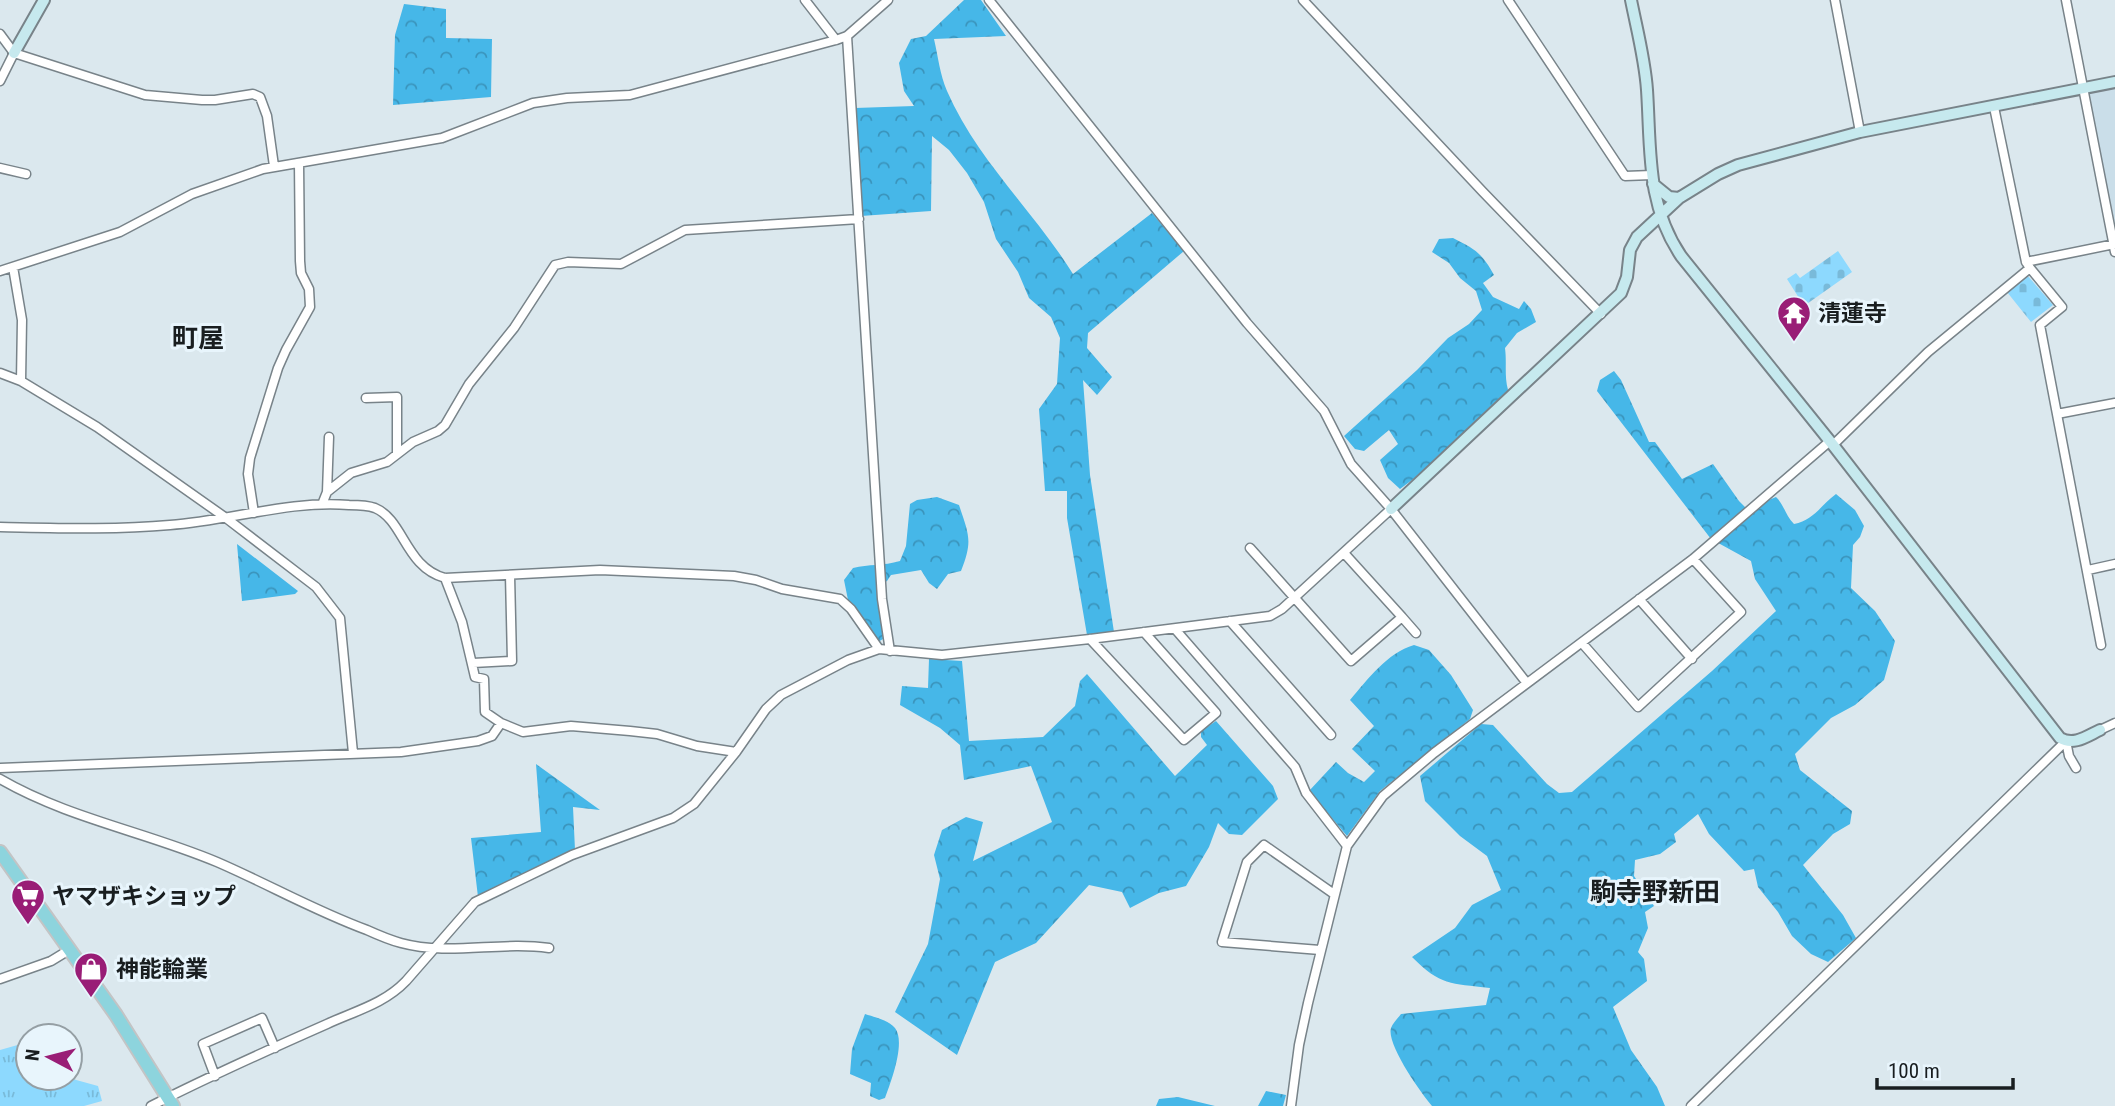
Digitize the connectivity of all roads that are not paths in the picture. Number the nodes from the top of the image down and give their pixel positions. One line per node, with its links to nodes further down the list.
1 (44, 0): 13 (street)
2 (805, 0): 12 (street)
3 (888, 0): 11 (street)
4 (989, 0): 42 (street)
5 (1303, 0): 31 (street)
6 (1508, 0): 23 (street)
7 (1631, 0): 23 (street)
8 (1835, 0): 18 (street)
9 (2066, 0): 16 (street)
10 (0, 34): 13 (street)
11 (847, 36): 12 (street); 26 (street)
12 (836, 40): 19 (street)
13 (14, 53): 14 (street); 20 (street)
14 (1, 77)
15 (2115, 82): 16 (street)
16 (2083, 88): 17 (street); 27 (street)
17 (1994, 107): 18 (street); 28 (street)
18 (1860, 132): 24 (street)
19 (299, 163): 20 (street); 43 (street)
20 (274, 166): 29 (street)
21 (0, 168): 22 (street)
22 (26, 174)
23 (1652, 180): 24 (street); 25 (street)
24 (1679, 198): 25 (street)
25 (1660, 217): 31 (street); 38 (street)
26 (859, 219): 39 (street); 64 (street)
27 (2115, 247): 28 (street)
28 (2028, 265): 36 (street); 38 (street)
29 (13, 267): 30 (street); 33 (street)
30 (0, 271)
31 (1601, 314): 42 (street)
32 (0, 373): 33 (street)
33 (21, 381): 44 (street)
34 (366, 398): 39 (street)
35 (2115, 403): 36 (street)
36 (2057, 414): 50 (street)
37 (329, 437): 40 (street)
38 (1832, 443): 48 (street); 72 (street)
39 (397, 453): 40 (street)
40 (327, 492): 41 (street)
41 (323, 502): 43 (street); 52 (street)
42 (1391, 509): 47 (street); 67 (street)
43 (254, 513): 44 (street)
44 (226, 518): 45 (street); 74 (street)
45 (0, 527)
46 (1250, 548): 53 (street)
47 (1344, 552): 53 (street); 55 (street)
48 (1693, 559): 54 (street); 65 (street)
49 (2115, 564): 50 (street)
50 (2088, 570): 62 (street)
51 (510, 575): 52 (street); 63 (street); 66 (street)
52 (445, 578): 66 (street)
53 (1293, 599): 55 (street); 56 (street)
54 (1639, 599): 61 (street); 65 (street)
55 (1402, 617): 59 (street)
56 (1230, 621): 57 (street); 71 (street)
57 (1175, 629): 58 (street); 78 (street)
58 (1144, 632): 60 (street); 60 (street)
59 (1416, 633)
60 (1090, 639): 64 (street)
61 (1582, 643): 65 (street); 67 (street)
62 (2101, 645)
63 (878, 649): 64 (street); 73 (street)
64 (890, 651)
65 (1692, 659)
66 (472, 663): 68 (street)
67 (1526, 682): 78 (street)
68 (501, 723): 73 (street); 74 (street)
69 (2115, 723): 70 (street)
70 (2100, 730): 72 (street)
71 (1331, 735)
72 (2066, 741): 76 (street); 91 (street)
73 (736, 752): 81 (street)
74 (353, 753): 75 (street)
75 (0, 768)
76 (2076, 768)
77 (0, 779): 81 (street)
78 (1346, 846): 80 (street)
79 (0, 852): 83 (main road)
80 (1334, 894): 84 (street); 84 (street)
81 (435, 948): 82 (street); 86 (street)
82 (549, 948)
83 (69, 950): 85 (street); 88 (main road)
84 (1320, 950): 90 (street)
85 (0, 979)
86 (275, 1048): 87 (street); 87 (street)
87 (215, 1076): 88 (street)
88 (170, 1102): 89 (street)
89 (151, 1106)
90 (1291, 1106)
91 (1691, 1106)

